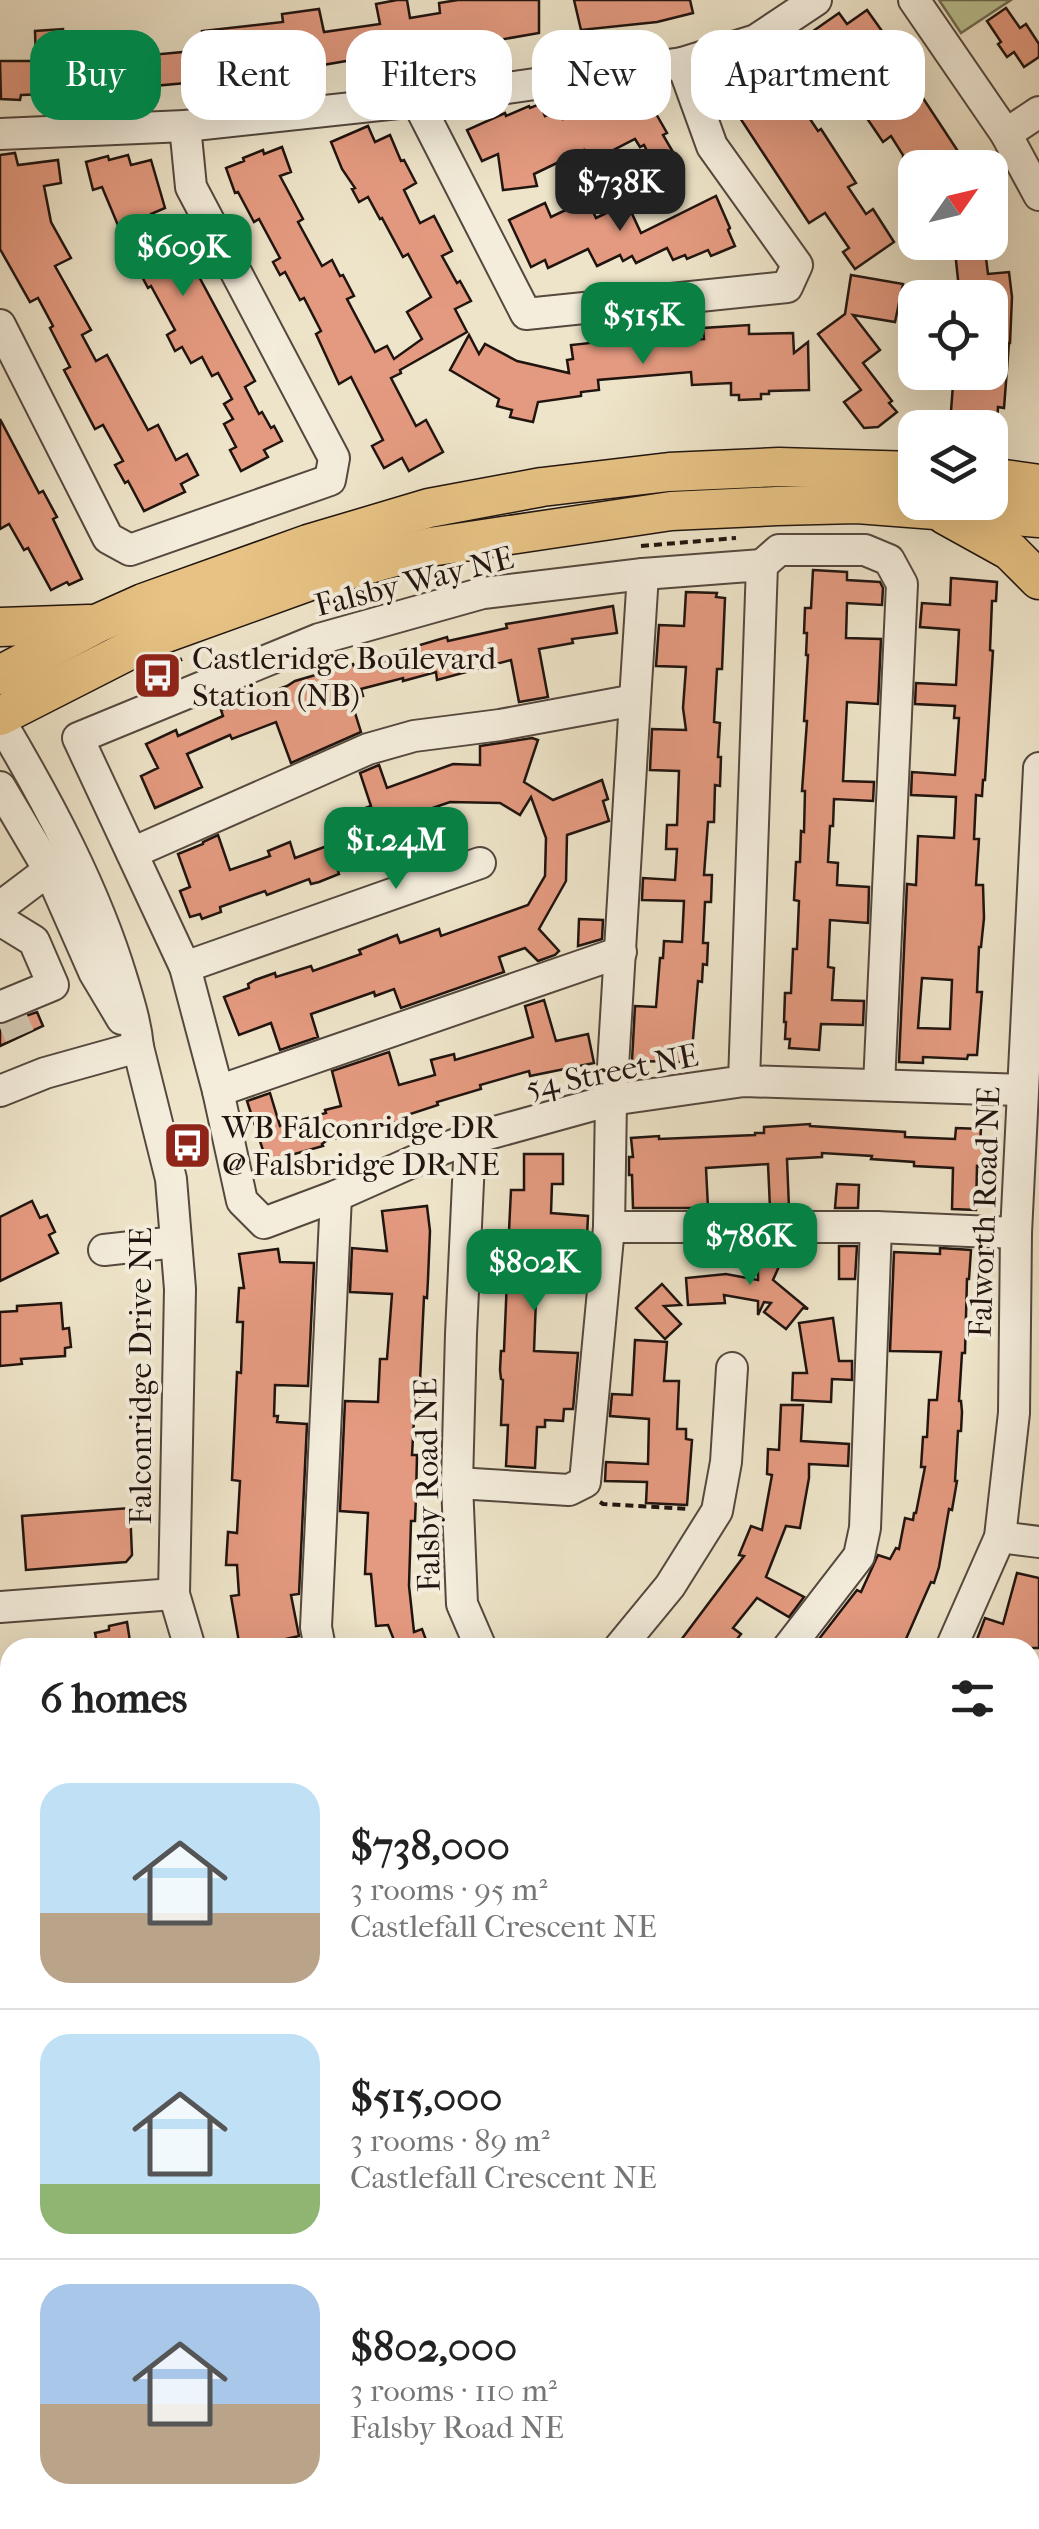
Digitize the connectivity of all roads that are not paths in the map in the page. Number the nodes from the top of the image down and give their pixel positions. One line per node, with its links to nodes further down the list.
1 (816, 0): 3 (street)
2 (914, 0): 10 (street)
3 (682, 62): 4 (street); 7 (street)
4 (512, 88)
5 (346, 109): 8 (street)
6 (1039, 112): 10 (street)
7 (426, 120)
8 (185, 126): 9 (street); 12 (street)
9 (0, 134)
10 (1006, 134): 11 (street)
11 (1039, 196)
12 (0, 325)
13 (898, 470): 23 (main road)
14 (1008, 480): 15 (main road)
15 (1039, 484)
16 (898, 507): 27 (main road)
17 (1008, 515): 18 (main road)
18 (1039, 518)
19 (954, 520): 22 (main road)
20 (762, 565): 21 (street, Falsby Way NE); 41 (street); 42 (street, Falsby Way NE)
21 (643, 574): 26 (street); 30 (street, Falsby Way NE)
22 (1039, 580)
23 (96, 624): 24 (main road); 25 (main road)
24 (0, 626)
25 (0, 675)
26 (634, 700): 30 (street); 34 (street)
27 (0, 718): 40 (street, Falconridge Drive NE)
28 (1039, 768): 37 (street, Falworth Road NE)
29 (0, 787): 32 (street, Falconridge Drive NE)
30 (132, 853): 35 (street, Falsby Way NE)
31 (480, 863): 35 (street)
32 (49, 870): 33 (street); 40 (street, Falconridge Drive NE)
33 (2, 893): 36 (street)
34 (621, 952): 44 (street); 46 (street)
35 (186, 967): 44 (street, Falsby Way NE)
36 (53, 985): 38 (street); 39 (street)
37 (1034, 986): 43 (street, Falworth Road NE)
38 (0, 1007)
39 (37, 1012)
40 (138, 1047): 45 (street); 53 (street, Falconridge Drive NE)
41 (744, 1081): 42 (street, 54 Street NE); 46 (street, 54 Street NE)
42 (878, 1085): 43 (street, 54 Street NE)
43 (1022, 1090): 52 (street, Falworth Road NE)
44 (218, 1091): 49 (street, Falsby Way NE)
45 (0, 1092)
46 (611, 1100): 47 (street, 54 Street NE); 50 (street)
47 (470, 1139): 48 (street, 54 Street NE); 58 (street, Falsby Road NE)
48 (336, 1196): 49 (street, 54 Street NE); 64 (street)
49 (242, 1201)
50 (608, 1226): 51 (street); 58 (street)
51 (876, 1227): 52 (street); 67 (street)
52 (1016, 1233): 56 (street, Falworth Road NE)
53 (176, 1242): 54 (street); 61 (street, Falconridge Drive NE)
54 (104, 1250)
55 (732, 1368): 66 (street)
56 (1027, 1370): 57 (street, Falworth Road NE)
57 (1026, 1414): 59 (street, Falworth Road NE)
58 (457, 1482): 65 (street, Falsby Road NE)
59 (1000, 1537): 60 (street); 68 (street, Falworth Road NE)
60 (1039, 1542)
61 (174, 1594): 62 (street); 63 (street, Falconridge Drive NE)
62 (0, 1607)
63 (187, 1638)
64 (318, 1638)
65 (476, 1638)
66 (627, 1638)
67 (796, 1638)
68 (955, 1638)

